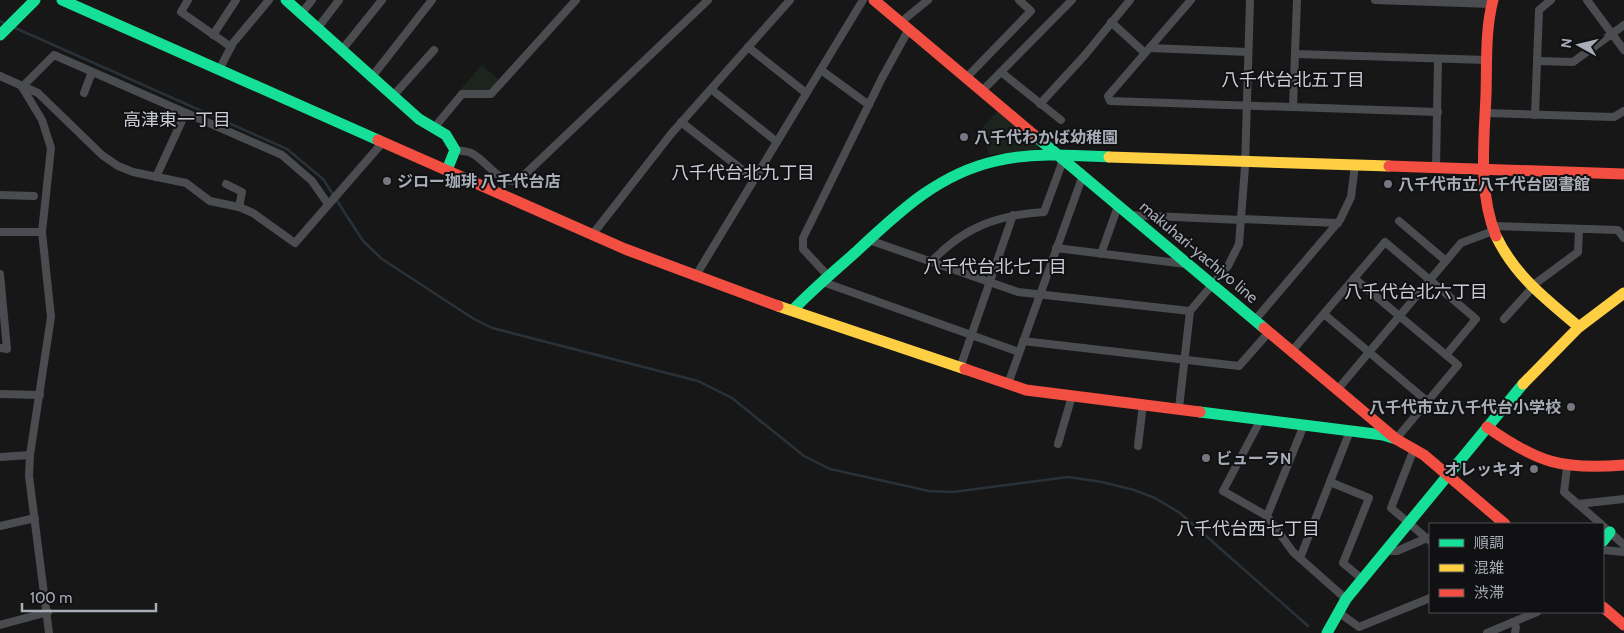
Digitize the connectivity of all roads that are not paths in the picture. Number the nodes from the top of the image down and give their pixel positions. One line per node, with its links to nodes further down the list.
1 (35, 0): 34 (street)
2 (62, 0): 48 (street)
3 (188, 0): 36 (street)
4 (236, 0): 36 (street)
5 (269, 0): 37 (street)
6 (286, 0): 29 (street)
7 (312, 0): 29 (street)
8 (340, 0): 33 (street)
9 (382, 0): 41 (street)
10 (432, 0): 54 (street)
11 (576, 0): 72 (street)
12 (708, 0): 75 (street)
13 (790, 0): 38 (street)
14 (863, 0): 49 (street)
15 (874, 0): 31 (street, makuhari-yachiyo line)
16 (928, 0): 31 (street)
17 (1072, 0): 51 (street)
18 (1130, 0): 30 (street)
19 (1190, 0): 42 (street)
20 (1250, 0): 43 (street)
21 (1298, 0): 44 (street)
22 (1375, 0): 23 (street)
23 (1392, 0): 26 (street)
24 (1551, 0): 47 (street)
25 (1587, 0): 35 (street)
26 (1438, 1): 28 (street)
27 (1025, 2): 53 (street)
28 (1493, 2): 46 (street)
29 (301, 14): 33 (street)
30 (1110, 22): 42 (street); 61 (street)
31 (905, 25): 53 (street, makuhari-yachiyo line); 62 (street)
32 (1624, 25): 35 (street)
33 (317, 29): 41 (street)
34 (2, 32)
35 (1612, 34): 40 (street); 47 (street)
36 (213, 35): 37 (street)
37 (231, 47): 48 (street)
38 (748, 47): 56 (street); 59 (street)
39 (434, 50): 60 (street)
40 (1624, 50)
41 (341, 51): 54 (street)
42 (1147, 51): 43 (street); 63 (street)
43 (1248, 52): 63 (street)
44 (1296, 54): 45 (street); 64 (street)
45 (1438, 59): 46 (street); 66 (street)
46 (1488, 60): 67 (street)
47 (1537, 61): 69 (street)
48 (219, 70): 73 (street)
49 (820, 70): 59 (street); 62 (street)
50 (92, 72): 55 (street); 58 (street); 68 (street)
51 (1001, 72): 57 (street); 61 (street)
52 (0, 76): 55 (street)
53 (967, 77): 57 (street, makuhari-yachiyo line)
54 (371, 78): 60 (street)
55 (22, 87): 84 (street); 100 (street)
56 (710, 89): 71 (street); 74 (street)
57 (983, 90): 76 (street, makuhari-yachiyo line)
58 (84, 93)
59 (806, 93): 74 (street)
60 (392, 96): 72 (street)
61 (1040, 104): 70 (street)
62 (869, 105): 112 (street)
63 (1246, 106): 64 (street); 77 (street)
64 (1294, 107): 66 (street)
65 (1624, 110): 69 (street)
66 (1438, 112): 79 (street)
67 (1486, 113): 69 (street); 81 (street)
68 (185, 114): 84 (street); 89 (street)
69 (1535, 115)
70 (1061, 120)
71 (681, 122): 85 (street); 101 (street)
72 (434, 128): 75 (street)
73 (383, 142): 80 (street); 89 (street)
74 (777, 142): 85 (street)
75 (455, 150): 80 (street)
76 (1062, 156): 77 (street); 83 (street, makuhari-yachiyo line); 92 (street); 103 (street)
77 (1245, 162): 78 (street); 94 (street)
78 (1355, 165): 79 (street); 96 (street)
79 (1436, 168): 81 (street)
80 (447, 170): 101 (street)
81 (1484, 170): 82 (street); 97 (street)
82 (1624, 174)
83 (1083, 175): 90 (street, makuhari-yachiyo line); 104 (street)
84 (156, 177): 91 (street)
85 (754, 179): 110 (street)
86 (226, 184): 91 (street)
87 (0, 195): 88 (street)
88 (34, 196)
89 (330, 202): 91 (street)
90 (1118, 206): 93 (street, makuhari-yachiyo line); 105 (street)
91 (239, 207)
92 (1013, 215): 107 (street); 114 (street)
93 (1129, 215): 94 (street); 108 (street, makuhari-yachiyo line)
94 (1242, 219): 96 (street); 115 (street)
95 (1399, 221): 106 (street)
96 (1338, 223): 124 (street)
97 (1492, 228): 98 (street); 106 (street); 116 (street)
98 (1579, 229): 102 (street); 116 (street)
99 (0, 232): 100 (street)
100 (42, 232): 139 (street)
101 (592, 235): 110 (street)
102 (1624, 238)
103 (869, 240): 107 (street); 112 (street)
104 (1056, 248): 105 (street); 118 (street)
105 (1100, 254): 108 (street)
106 (1446, 261): 113 (street)
107 (931, 262): 114 (street)
108 (1189, 264): 115 (street, makuhari-yachiyo line)
109 (0, 274): 129 (street)
110 (695, 276): 119 (street)
111 (1354, 278): 113 (street); 121 (street); 122 (street)
112 (826, 279): 119 (street); 127 (street)
113 (1430, 280): 122 (street); 133 (street)
114 (990, 283): 118 (street); 127 (street)
115 (1213, 284): 120 (street); 124 (street, makuhari-yachiyo line)
116 (1533, 287): 123 (street); 125 (street)
117 (1624, 293): 125 (street)
118 (1039, 295): 120 (street); 128 (street)
119 (794, 310): 135 (street)
120 (1190, 311): 134 (street)
121 (1324, 314): 130 (street); 132 (street)
122 (1399, 316): 132 (street); 133 (street)
123 (1504, 319)
124 (1255, 320): 126 (street, makuhari-yachiyo line)
125 (1580, 327): 146 (street)
126 (1269, 332): 130 (street, makuhari-yachiyo line); 134 (street)
127 (971, 335): 131 (street); 135 (street)
128 (1023, 341): 131 (street); 134 (street)
129 (0, 348)
130 (1292, 351): 137 (street, makuhari-yachiyo line)
131 (1019, 352): 136 (street)
132 (1369, 352): 137 (street); 141 (street)
133 (1446, 355): 141 (street)
134 (1185, 359): 143 (street)
135 (960, 368): 136 (street)
136 (1008, 384): 140 (street)
137 (1338, 389): 148 (street, makuhari-yachiyo line)
138 (0, 394): 139 (street)
139 (40, 395): 152 (street)
140 (1072, 396): 142 (street); 149 (street)
141 (1428, 402): 148 (street)
142 (1143, 404): 143 (street); 150 (street)
143 (1179, 408): 144 (street)
144 (1261, 419): 145 (street); 160 (street)
145 (1304, 425): 147 (street); 160 (street)
146 (1487, 427): 155 (street); 156 (street)
147 (1350, 431): 148 (street); 157 (street)
148 (1396, 439): 151 (street, makuhari-yachiyo line)
149 (1058, 444)
150 (1138, 446)
151 (1414, 449): 156 (street, makuhari-yachiyo line); 162 (street)
152 (30, 454): 153 (street); 161 (street)
153 (0, 457)
154 (1624, 466): 155 (street)
155 (1567, 467): 159 (street)
156 (1447, 474): 162 (street); 163 (street, makuhari-yachiyo line)
157 (1330, 482): 172 (street); 173 (street)
158 (1624, 499): 159 (street)
159 (1578, 504): 164 (street)
160 (1267, 516): 172 (street)
161 (35, 518): 165 (street); 177 (street)
162 (1409, 521): 167 (street); 170 (street)
163 (1504, 523)
164 (1596, 523)
165 (0, 526)
166 (1604, 531): 168 (street)
167 (1429, 539): 170 (street)
168 (1624, 545)
169 (1604, 550): 171 (street)
170 (1384, 552): 173 (street)
171 (1624, 552)
172 (1300, 558): 175 (street)
173 (1362, 579): 175 (street)
174 (1429, 598): 178 (street)
175 (1346, 599): 178 (street)
176 (1604, 608): 184 (street)
177 (48, 612): 183 (street); 186 (street)
178 (1338, 612): 187 (street)
179 (1515, 613): 181 (street)
180 (1534, 613): 181 (street)
181 (1522, 618): 182 (street)
182 (1513, 622): 185 (street); 189 (street)
183 (0, 625)
184 (1624, 625)
185 (1498, 630): 188 (street)
186 (50, 633)
187 (1327, 633)
188 (1487, 633)
189 (1515, 633)

